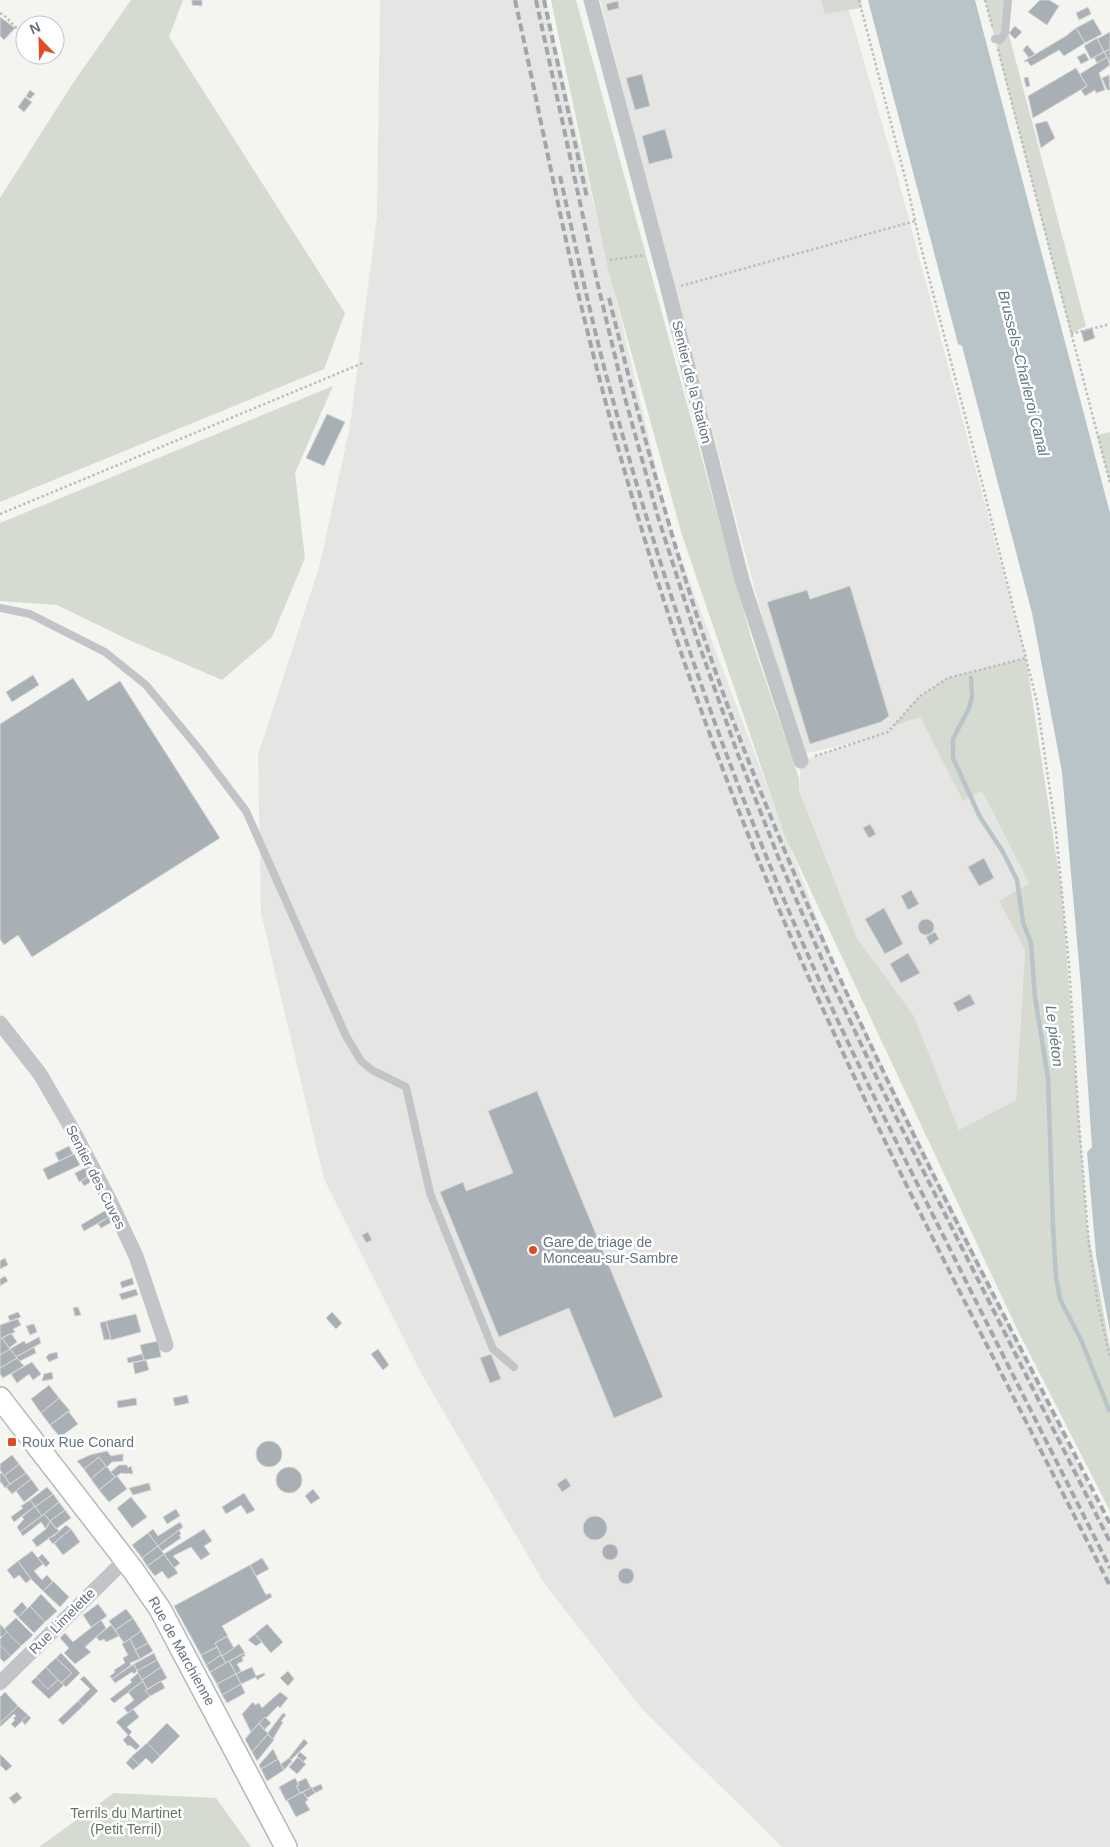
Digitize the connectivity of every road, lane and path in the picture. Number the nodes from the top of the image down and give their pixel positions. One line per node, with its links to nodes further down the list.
1 (591, 0): 9 (street, Sentier de la Station)
2 (859, 0): 8 (path)
3 (985, 0): 7 (path)
4 (1008, 0): 7 (lane)
5 (0, 13): 6 (path)
6 (15, 27)
7 (995, 39): 13 (path)
8 (915, 220): 11 (path); 18 (path)
9 (658, 252): 10 (path); 11 (street, Sentier de la Station)
10 (610, 260)
11 (668, 289): 19 (street, Sentier de la Station)
12 (1110, 324): 13 (path)
13 (1071, 334): 15 (path)
14 (362, 363): 16 (path)
15 (1110, 484)
16 (0, 514)
17 (0, 608): 23 (lane)
18 (1026, 658): 19 (path); 22 (path)
19 (801, 761)
20 (0, 1023): 21 (street, Sentier des Cuves)
21 (166, 1345)
22 (1110, 1358)
23 (514, 1368)
24 (0, 1398): 25 (main road, Rue de Marchienne)
25 (125, 1560): 26 (street, Rue Limelette); 27 (main road, Rue de Marchienne)
26 (0, 1683)
27 (286, 1847)

